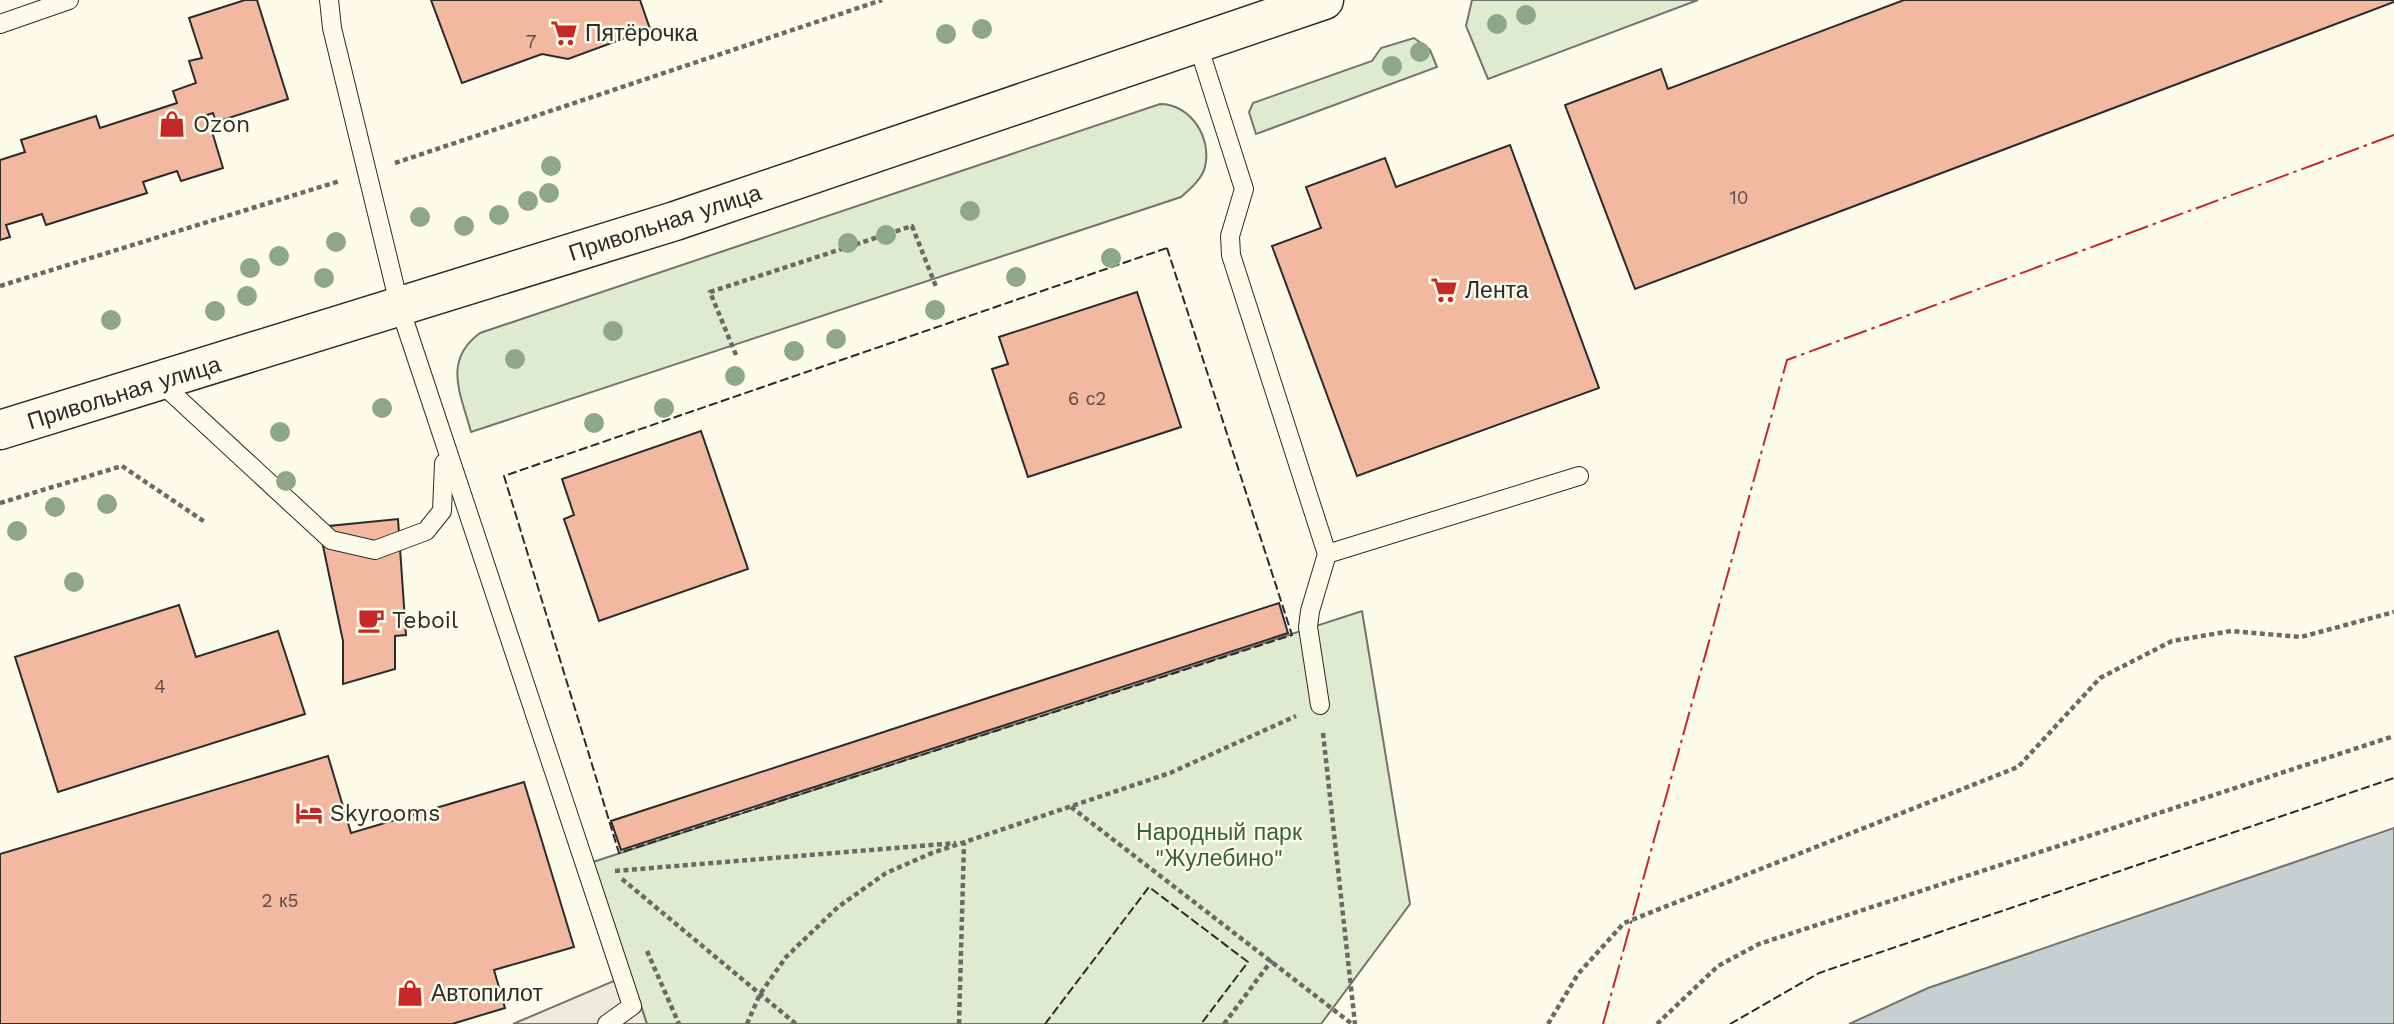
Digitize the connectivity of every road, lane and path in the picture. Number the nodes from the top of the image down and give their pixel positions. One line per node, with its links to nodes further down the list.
1 (69, 0): 5 (lane)
2 (328, 0): 7 (lane)
3 (882, 0): 7 (path)
4 (1324, 0): 6 (main road, Привольная улица)
5 (0, 24)
6 (1198, 45): 10 (main road, Привольная улица); 18 (lane)
7 (369, 172): 8 (path); 10 (lane)
8 (0, 286)
9 (937, 289): 11 (path)
10 (400, 308): 12 (main road, Привольная улица); 14 (lane)
11 (736, 355)
12 (160, 382): 13 (main road, Привольная улица); 14 (lane)
13 (0, 430)
14 (444, 450): 26 (lane)
15 (1579, 476): 18 (lane)
16 (0, 503): 17 (path)
17 (205, 522)
18 (1327, 554): 20 (lane)
19 (2394, 612): 32 (path)
20 (1320, 705): 22 (path); 31 (path)
21 (2394, 736): 33 (path)
22 (1070, 806): 23 (path); 24 (path)
23 (964, 842): 25 (path); 25 (path); 29 (path)
24 (1272, 960): 30 (path); 31 (path)
25 (760, 994): 27 (path); 28 (path)
26 (607, 1024)
27 (747, 1024)
28 (796, 1024)
29 (959, 1024)
30 (1224, 1024)
31 (1353, 1024)
32 (1548, 1024)
33 (1657, 1024)

